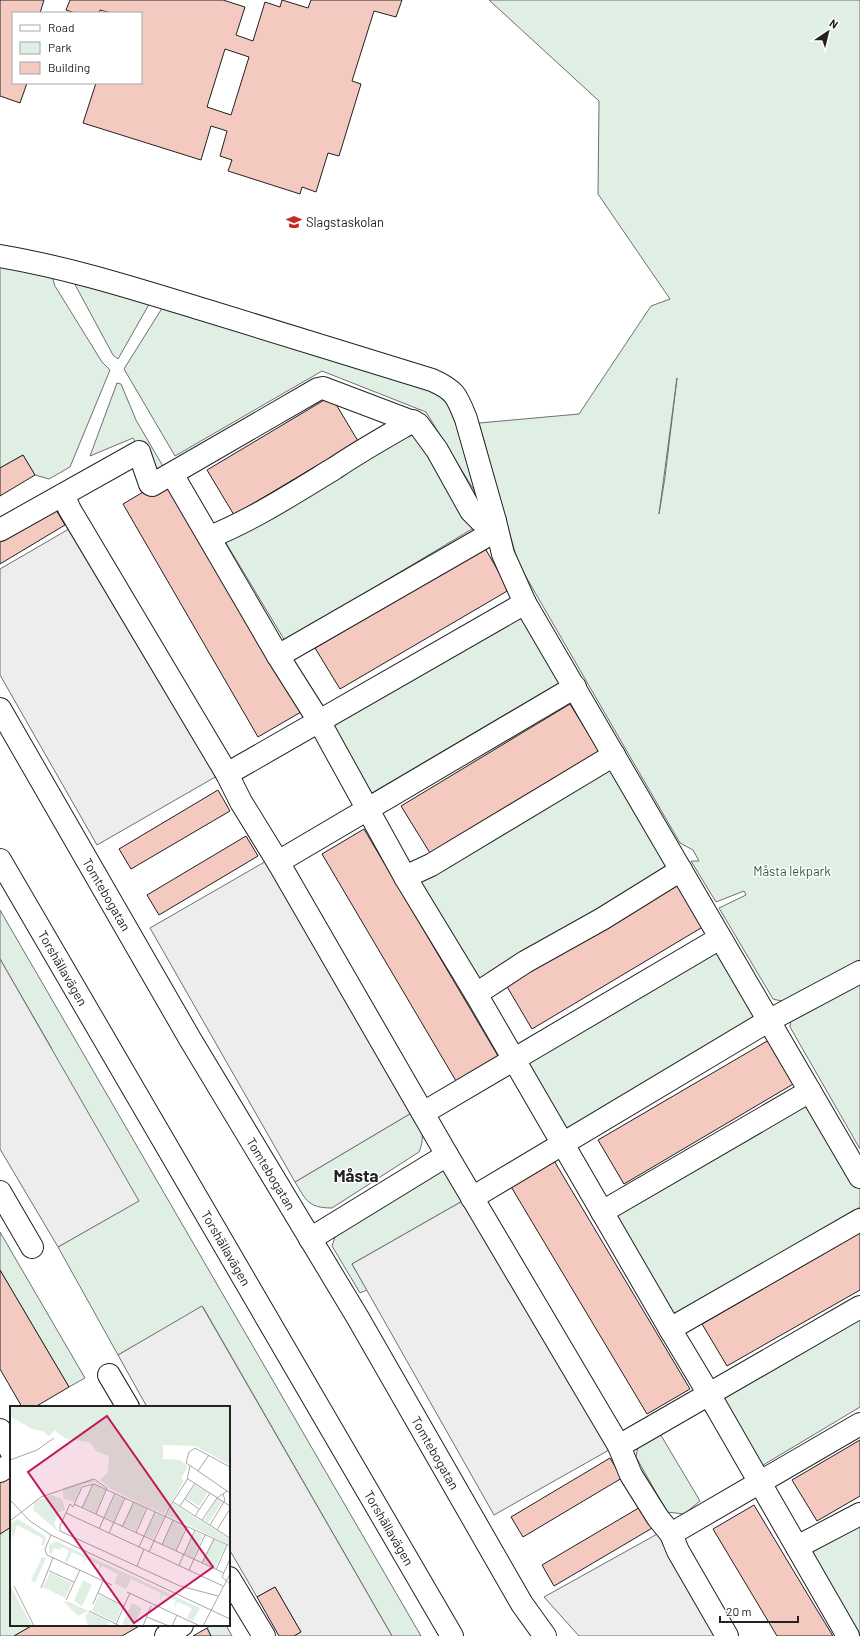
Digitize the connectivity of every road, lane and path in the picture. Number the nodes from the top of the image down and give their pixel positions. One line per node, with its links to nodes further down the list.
1 (0, 256): 5 (street)
2 (413, 421): 3 (street); 5 (street); 7 (street)
3 (172, 474): 4 (street); 7 (street)
4 (63, 494): 6 (street); 14 (street)
5 (495, 522): 8 (street); 9 (street)
6 (0, 530)
7 (210, 537): 9 (street)
8 (525, 603): 10 (street); 12 (street)
9 (278, 656): 12 (street)
10 (574, 687): 13 (street); 15 (street)
11 (0, 709): 34 (street, Tomtebogatan)
12 (319, 721): 14 (street); 15 (street)
13 (614, 755): 18 (street); 19 (street)
14 (227, 774): 17 (street)
15 (367, 810): 17 (street); 19 (street)
16 (0, 860): 55 (street, Torshällavägen)
17 (278, 862): 26 (street)
18 (681, 870): 20 (street); 22 (street)
19 (405, 877): 22 (street)
20 (720, 938): 23 (street); 24 (street)
21 (860, 972): 23 (street)
22 (476, 994): 24 (street)
23 (768, 1021): 25 (street); 27 (street)
24 (513, 1060): 26 (street); 27 (street)
25 (810, 1091): 29 (street); 32 (street)
26 (423, 1113): 28 (street)
27 (562, 1144): 31 (street); 32 (street)
28 (447, 1155): 31 (street); 34 (street)
29 (860, 1177)
30 (0, 1192): 35 (street)
31 (472, 1198): 43 (street)
32 (602, 1212): 37 (street)
33 (860, 1220): 37 (street)
34 (310, 1239): 56 (street, Tomtebogatan)
35 (32, 1247)
36 (860, 1307): 39 (street)
37 (670, 1329): 39 (street)
38 (109, 1375): 40 (street)
39 (709, 1394): 43 (street); 47 (street)
40 (121, 1404)
41 (860, 1424): 47 (street)
42 (0, 1430): 44 (street)
43 (619, 1446): 49 (street)
44 (10, 1449)
45 (10, 1465): 46 (street)
46 (0, 1471)
47 (760, 1482): 49 (street); 50 (street)
48 (860, 1514): 50 (street)
49 (671, 1534): 57 (street)
50 (797, 1548): 58 (street)
51 (230, 1580): 54 (street)
52 (181, 1626): 53 (street)
53 (166, 1636)
54 (264, 1636)
55 (452, 1636)
56 (545, 1636)
57 (727, 1636)
58 (848, 1636)

